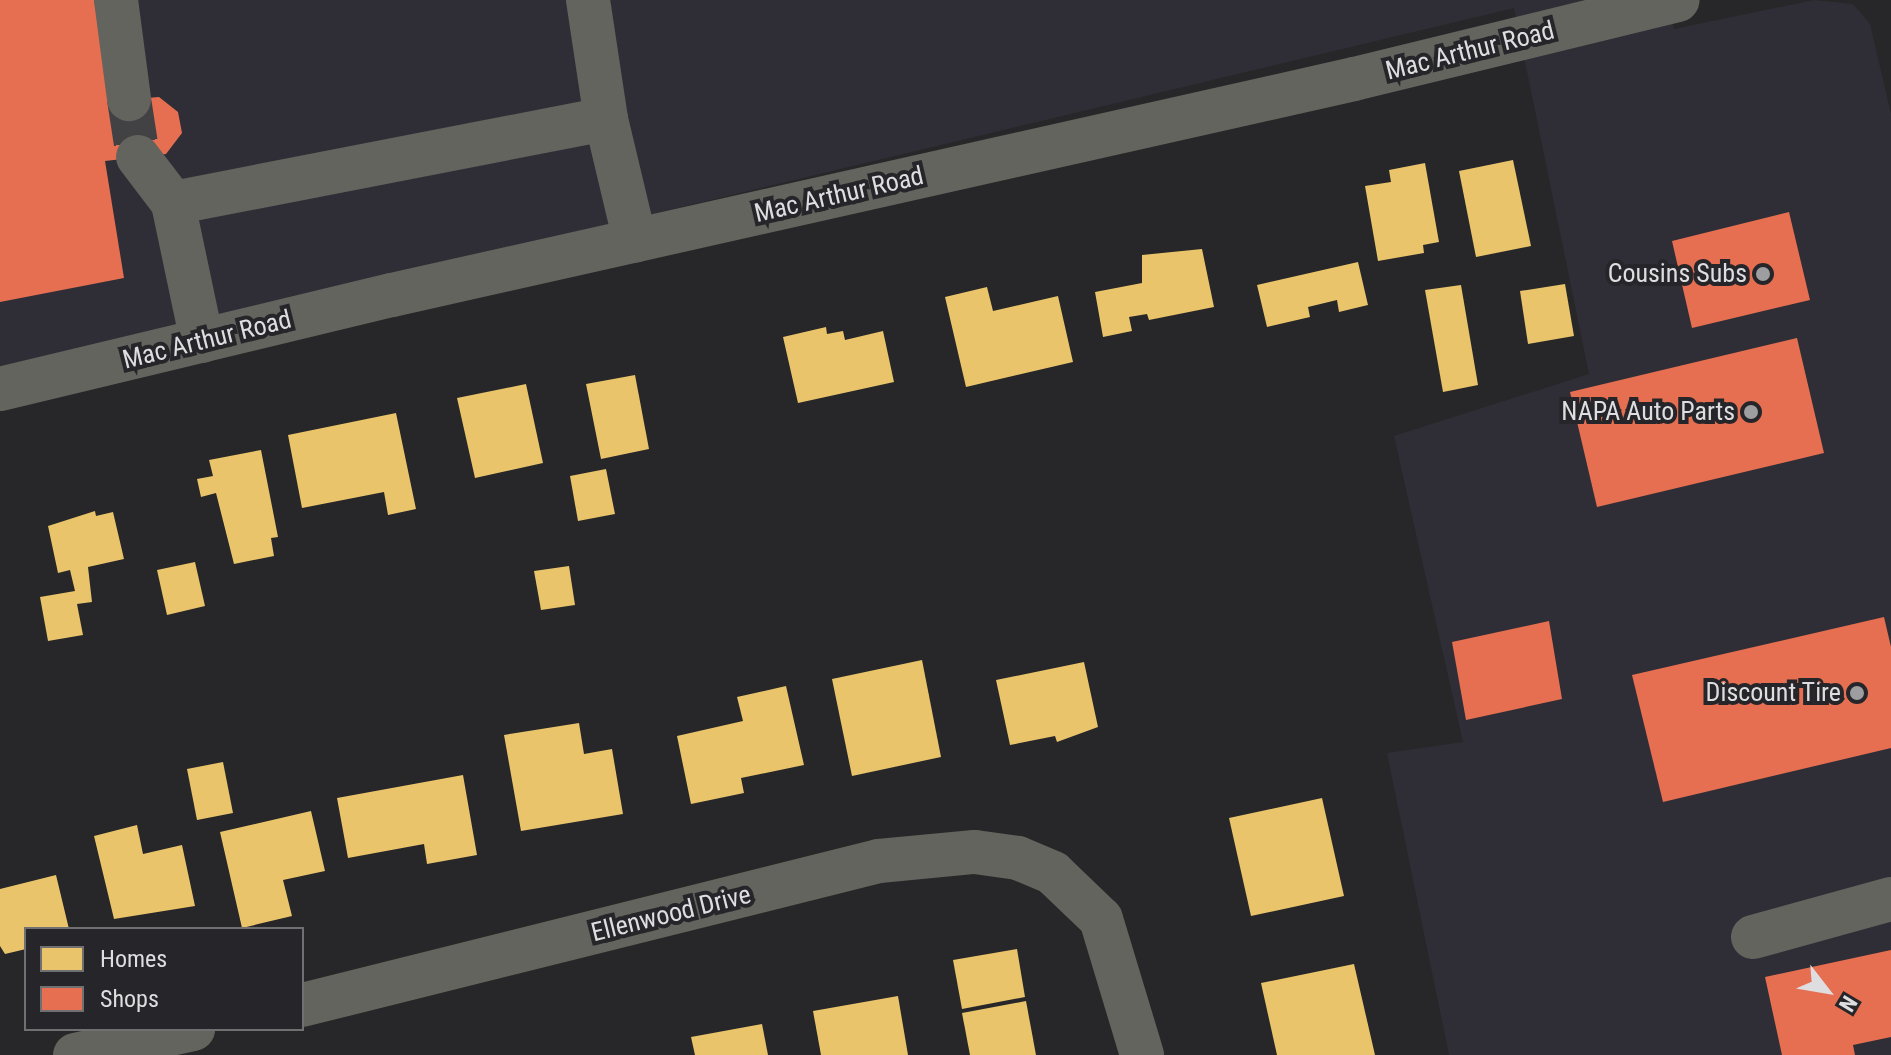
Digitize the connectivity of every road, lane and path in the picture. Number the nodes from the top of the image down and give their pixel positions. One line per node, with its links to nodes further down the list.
1 (116, 0): 4 (street)
2 (588, 0): 5 (street)
3 (1677, 0): 8 (street, Mac Arthur Road)
4 (129, 99)
5 (606, 119): 7 (street); 8 (street)
6 (138, 157): 7 (street)
7 (173, 203): 9 (street)
8 (635, 241): 9 (street, Mac Arthur Road)
9 (202, 341): 10 (street, Mac Arthur Road)
10 (0, 389)
11 (1891, 899): 12 (street)
12 (1753, 937)
13 (304, 1005): 16 (street, Ellenwood Drive)
14 (184, 1031): 15 (street)
15 (75, 1055)
16 (1142, 1055)

